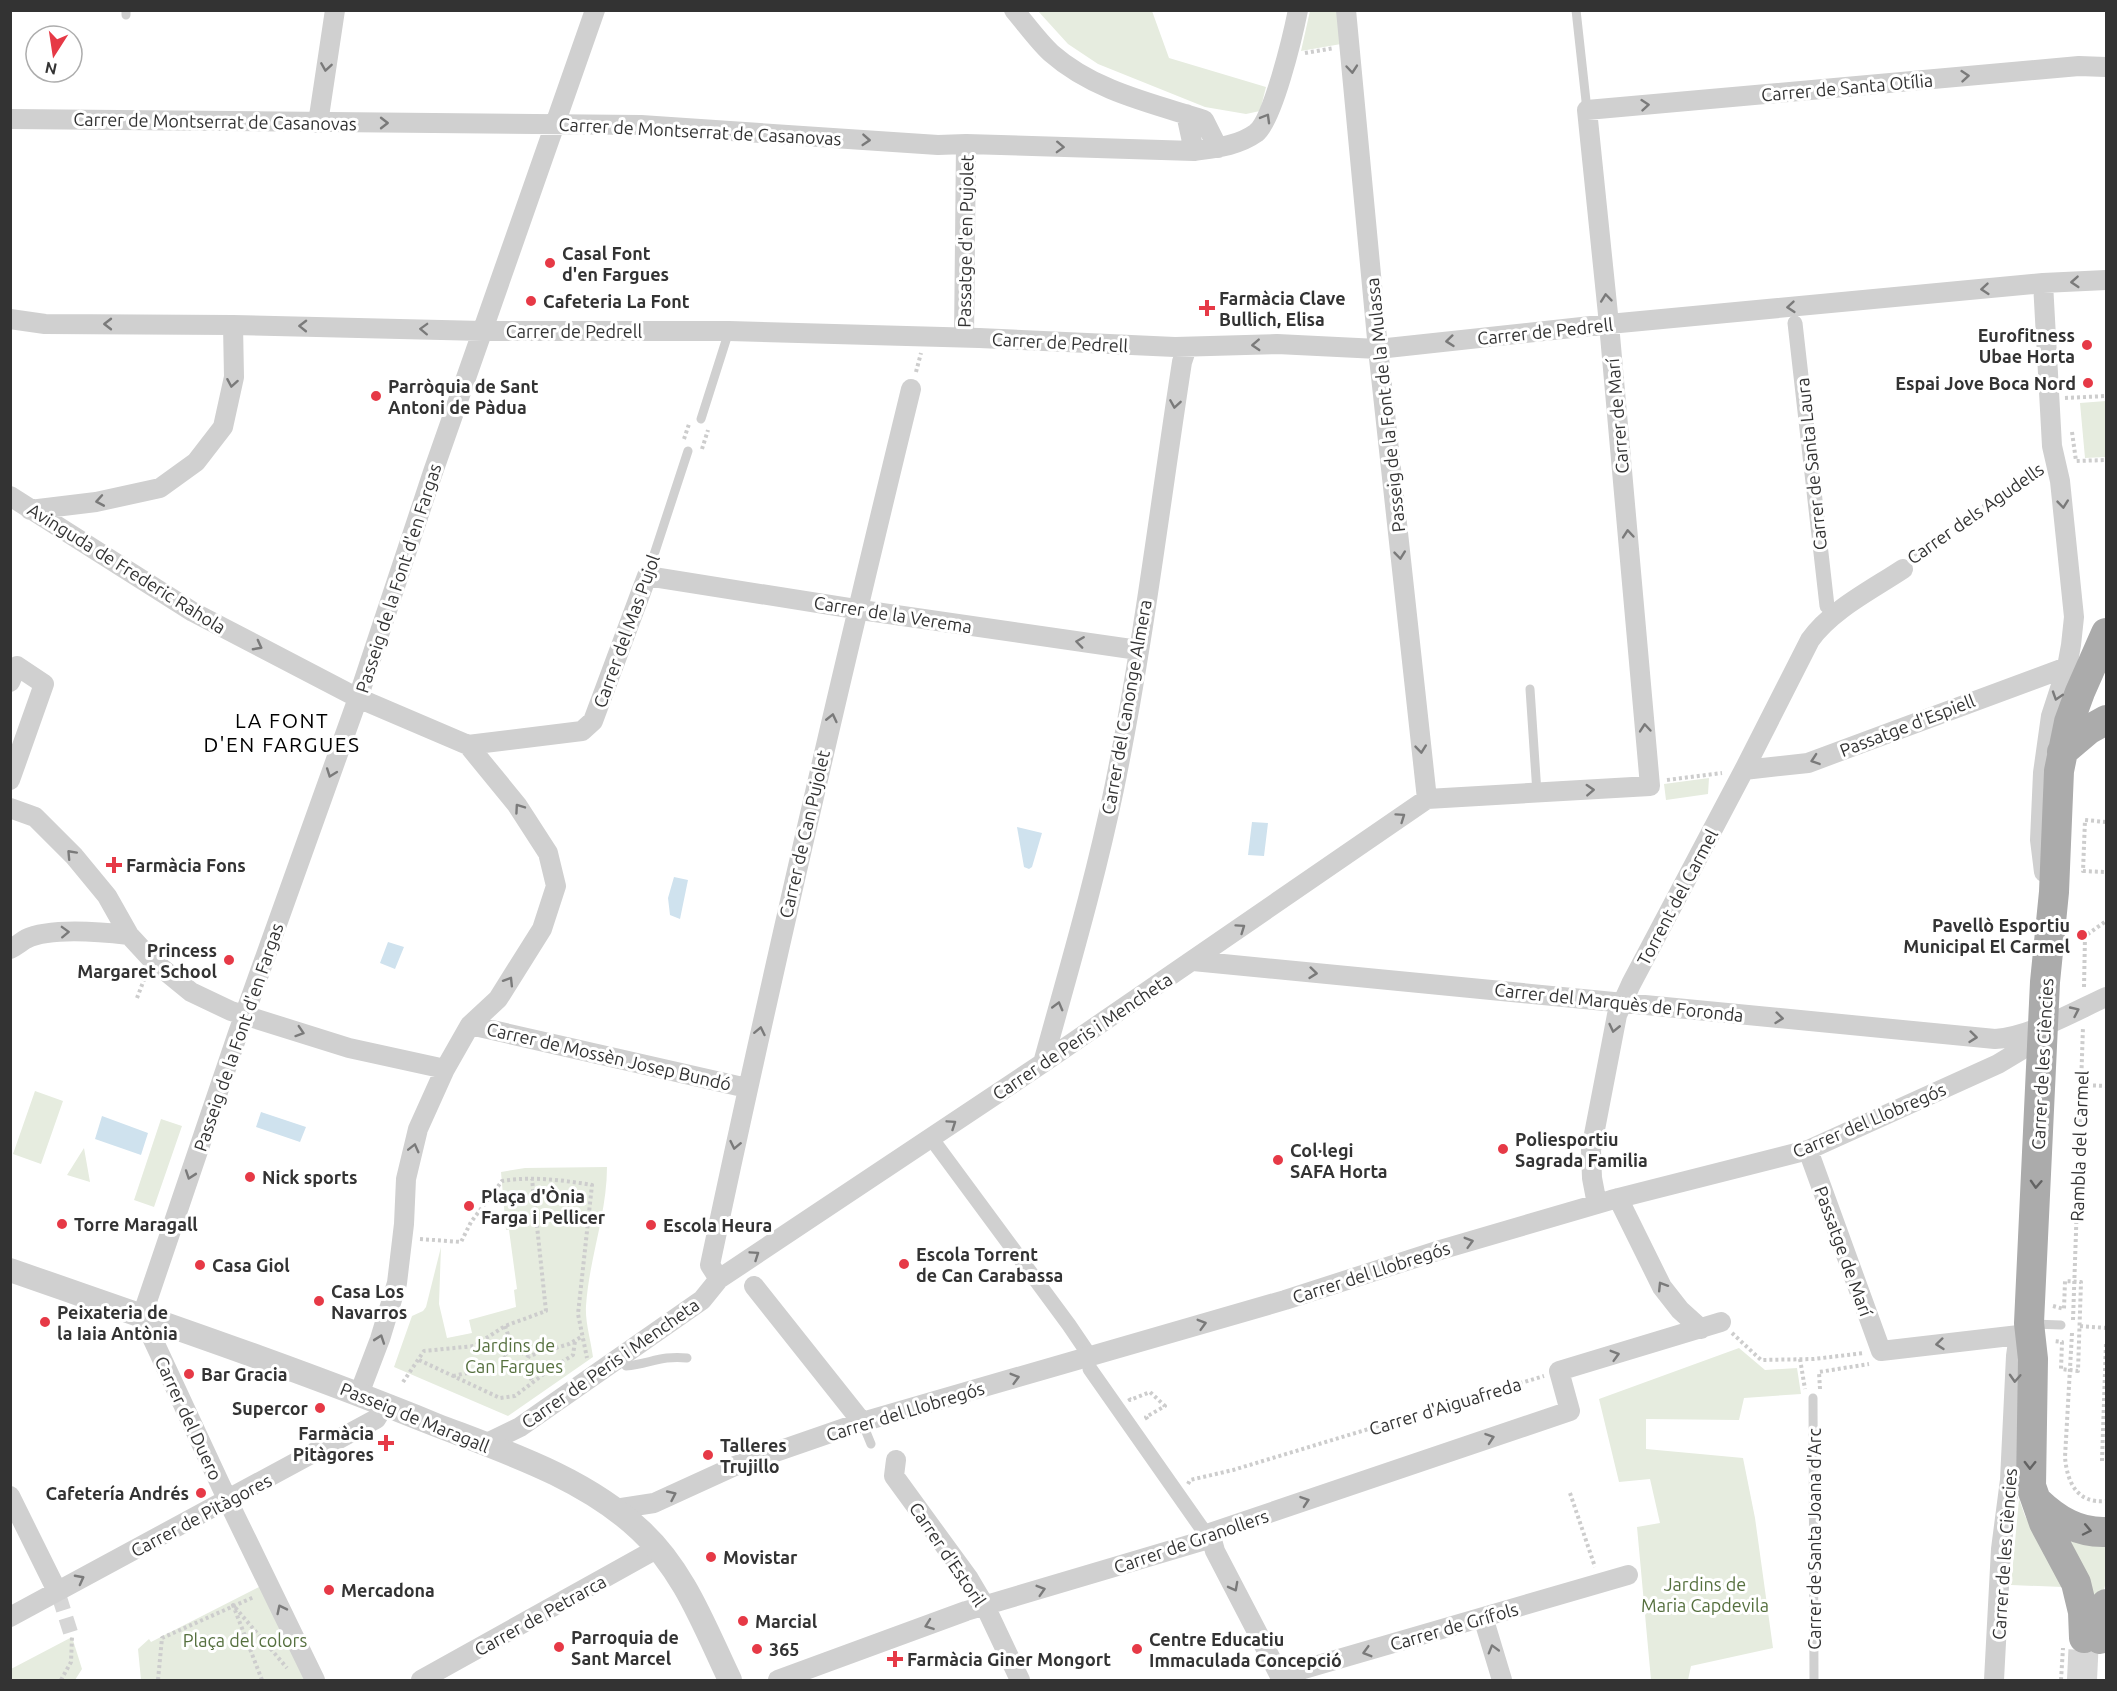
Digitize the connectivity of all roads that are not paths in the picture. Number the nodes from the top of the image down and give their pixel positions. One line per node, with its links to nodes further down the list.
1 (335, 10): 11 (street, one-way to 11)
2 (595, 10): 12 (street, Passeig de la Font d'en Fargas)
3 (1014, 10): 9 (street)
4 (1298, 10): 14 (street, Carrer de Montserrat de Casanovas, one-way to 4)
5 (1346, 10): 26 (street, Passeig de la Font de la Mulassa, one-way to 26)
6 (1576, 10): 8 (lane, Carrer de Marí)
7 (2106, 67): 8 (street, Carrer de Santa Otília, one-way to 7)
8 (1587, 110): 20 (street, Carrer de Marí, one-way to 8)
9 (1186, 114): 14 (street); 15 (street)
10 (10, 119): 11 (street, Carrer de Montserrat de Casanovas)
11 (318, 123): 12 (street, Carrer de Montserrat de Casanovas, one-way to 12)
12 (556, 123): 13 (street, Carrer de Montserrat de Casanovas, one-way to 13); 22 (street, Passeig de la Font d'en Fargas)
13 (966, 144): 15 (street, Carrer de Montserrat de Casanovas, one-way to 15); 24 (street, Passatge d'en Pujolet)
14 (1218, 148): 15 (street, Carrer de Montserrat de Casanovas)
15 (1194, 151)
16 (2106, 280): 17 (street, Carrer de Pedrell, one-way to 17)
17 (2043, 283): 20 (street, Carrer de Pedrell, one-way to 20); 39 (street, Carrer de les Ciències, one-way to 39)
18 (10, 319): 21 (street, Carrer de Pedrell, one-way to 18)
19 (1795, 323): 35 (street, Carrer de Santa Laura)
20 (1609, 324): 26 (street, Carrer de Pedrell, one-way to 26); 48 (street, Carrer de Marí, one-way to 20)
21 (233, 325): 22 (street, Carrer de Pedrell, one-way to 21); 31 (street, one-way to 31)
22 (483, 331): 23 (street, Carrer de Pedrell); 42 (street, Passeig de la Font d'en Fargas)
23 (729, 331): 24 (street, Carrer de Pedrell); 28 (lane)
24 (963, 338): 25 (street, Carrer de Pedrell)
25 (1187, 347): 26 (street, Carrer de Pedrell, one-way to 25); 38 (street, Carrer del Canonge Almera, one-way to 38)
26 (1378, 349): 49 (street, Passeig de la Font de la Mulassa, one-way to 49)
27 (911, 389): 36 (street, Carrer de Can Pujolet)
28 (701, 419)
29 (684, 450): 34 (lane, Carrer del Mas Pujol)
30 (10, 496): 31 (street, Avinguda de Frederic Rahola)
31 (32, 509): 32 (street); 42 (street, Avinguda de Frederic Rahola, one-way to 42)
32 (10, 511)
33 (1906, 563): 46 (street, Carrer dels Agudells)
34 (648, 576): 36 (street, Carrer de la Verema); 44 (street, Carrer del Mas Pujol)
35 (1827, 606)
36 (857, 609): 38 (street, Carrer de la Verema, one-way to 36); 61 (street, Carrer de Can Pujolet, one-way to 36)
37 (2106, 633): 45 (main road, Carrer de les Ciències)
38 (1138, 650): 59 (street, Carrer del Canonge Almera, one-way to 38)
39 (2067, 667): 46 (street, Passatge d'Espiell, one-way to 46); 51 (street, Carrer de les Ciències, one-way to 51)
40 (10, 682): 47 (street)
41 (1530, 689): 48 (lane)
42 (358, 698): 44 (street, Avinguda de Frederic Rahola); 56 (street, Passeig de la Font d'en Fargas, one-way to 56)
43 (2106, 720): 45 (main road)
44 (468, 745): 57 (street, Avinguda de Frederic Rahola, one-way to 44)
45 (2062, 752): 51 (main road, Carrer de les Ciències)
46 (1738, 771): 65 (street, Torrent del Carmel, one-way to 65)
47 (10, 780)
48 (1537, 793): 49 (street)
49 (1427, 799): 54 (street, Carrer de Peris i Mencheta, one-way to 49)
50 (10, 808): 52 (street, one-way to 50)
51 (2049, 882): 58 (main road, Carrer de les Ciències)
52 (129, 935): 53 (street, one-way to 52); 56 (street)
53 (10, 949)
54 (1192, 961): 58 (street, Carrer del Marquès de Foronda, one-way to 58); 59 (street, Carrer de Peris i Mencheta)
55 (2106, 997): 58 (street, Carrer del Llobregós, one-way to 55)
56 (244, 1015): 60 (street, one-way to 60); 69 (street, Passeig de la Font d'en Fargas, one-way to 69)
57 (470, 1025): 60 (street, Avinguda de Frederic Rahola); 61 (street, Carrer de Mossèn Josep Bundó)
58 (2043, 1025): 63 (street, Carrer del Llobregós); 73 (main road, Carrer de les Ciències, one-way to 73)
59 (1043, 1063): 62 (street, Carrer de Peris i Mencheta, one-way to 59)
60 (445, 1069): 77 (street, Avinguda de Frederic Rahola, one-way to 60)
61 (747, 1088): 67 (street, Carrer de Can Pujolet, one-way to 67)
62 (931, 1138): 67 (street, Carrer de Peris i Mencheta, one-way to 62); 76 (street)
63 (1808, 1150): 64 (street, Carrer del Llobregós); 73 (street, Passatge de Marí, one-way to 63)
64 (1618, 1198): 65 (street, Carrer del Llobregós); 72 (street, one-way to 64)
65 (1598, 1204): 76 (street, Carrer del Llobregós, one-way to 65)
66 (10, 1270): 69 (street, Passeig de Maragall)
67 (718, 1279): 74 (street, Carrer de Peris i Mencheta)
68 (754, 1286): 80 (street)
69 (142, 1316): 77 (street, Passeig de Maragall); 86 (street, Carrer del Duero)
70 (1720, 1322): 72 (street)
71 (2061, 1325): 73 (lane)
72 (1701, 1329): 88 (street, Carrer de Granollers, one-way to 72)
73 (2024, 1329): 85 (main road, Carrer de les Ciències, one-way to 85); 105 (street, Carrer de les Ciències, one-way to 105)
74 (619, 1357): 75 (lane); 81 (street, Carrer de Peris i Mencheta)
75 (687, 1358)
76 (1090, 1363): 80 (street, Carrer del Llobregós, one-way to 76); 88 (street)
77 (359, 1394): 79 (street, Passeig de Maragall)
78 (1813, 1398): 104 (lane, Carrer de Santa Joana d'Arc)
79 (385, 1404): 81 (street, Passeig de Maragall); 86 (street, Carrer de Pitàgores)
80 (862, 1422): 82 (lane); 87 (street, Carrer del Llobregós, one-way to 80)
81 (484, 1444): 87 (street, Passeig de Maragall)
82 (871, 1444)
83 (896, 1460): 94 (street, Carrer d'Estoril)
84 (10, 1496): 92 (street)
85 (2034, 1499): 89 (main road, one-way to 89); 93 (main road, Carrer de les Ciències)
86 (228, 1501): 92 (street, Carrer de Pitàgores, one-way to 86); 98 (street, Carrer del Duero, one-way to 86)
87 (615, 1509): 90 (street, Passeig de Maragall)
88 (1206, 1532): 94 (street, Carrer de Granollers, one-way to 88); 97 (street, one-way to 97)
89 (2106, 1532)
90 (658, 1548): 99 (street, Carrer de Petrarca); 100 (street, Passeig de Maragall)
91 (1628, 1575): 96 (street, Carrer de Grífols)
92 (57, 1591): 95 (street, Carrer de Pitàgores)
93 (2106, 1604)
94 (985, 1606): 101 (street, Carrer de Granollers, one-way to 101); 102 (street, Carrer d'Estoril)
95 (10, 1617)
96 (1484, 1617): 97 (street, Carrer de Grífols, one-way to 97); 103 (street, one-way to 96)
97 (1281, 1678)
98 (315, 1680)
99 (421, 1680)
100 (730, 1680)
101 (778, 1680)
102 (1020, 1680)
103 (1502, 1680)
104 (1814, 1680)
105 (1994, 1680)

